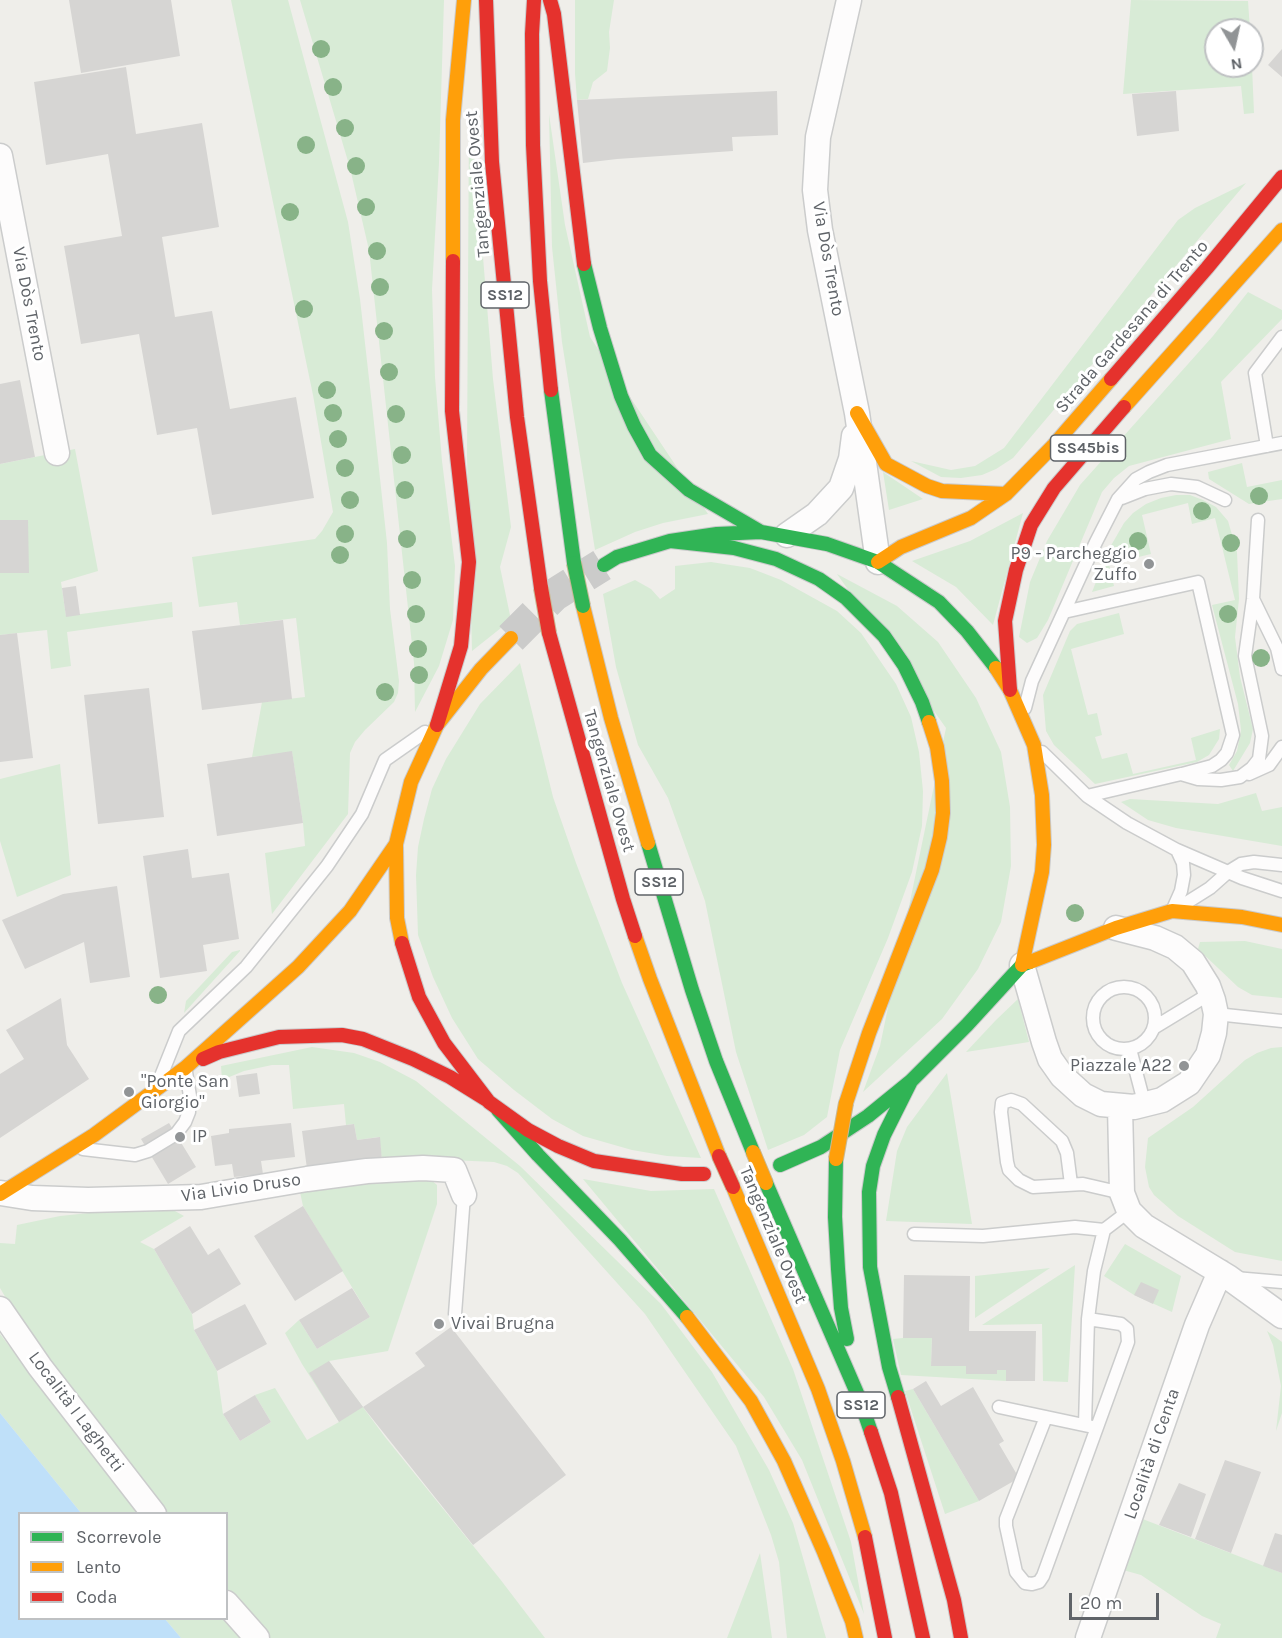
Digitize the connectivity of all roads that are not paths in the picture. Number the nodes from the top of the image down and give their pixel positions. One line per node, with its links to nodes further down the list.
1 (464, 0): 29 (main road)
2 (486, 0): 77 (main road, Tangenziale Ovest / SS12, bridge)
3 (534, 0): 69 (main road, Tangenziale Ovest / SS12, bridge)
4 (550, 0): 18 (main road)
5 (849, 0): 10 (street, Via Dòs Trento)
6 (0, 156): 13 (street, Via Dòs Trento)
7 (1282, 177): 14 (main road, Strada Gardesana di Trento / SS45bis)
8 (1282, 230): 27 (main road, SS45bis)
9 (1282, 337): 12 (lane)
10 (857, 413): 14 (main road); 19 (street, Via Dòs Trento); 21 (street, Via Dòs Trento)
11 (1282, 444): 12 (lane)
12 (1268, 446): 15 (lane)
13 (57, 453)
14 (1006, 494): 21 (main road, Strada Gardesana di Trento / SS45bis)
15 (1118, 500): 16 (lane); 24 (lane)
16 (1225, 500)
17 (1258, 520): 23 (lane)
18 (761, 532): 19 (main road); 20 (main road)
19 (787, 535): 21 (main road)
20 (670, 541): 22 (main road); 69 (main road, bridge)
21 (878, 562): 27 (main road)
22 (604, 565)
23 (1252, 599): 26 (lane); 33 (lane)
24 (1064, 612): 28 (lane); 32 (lane)
25 (511, 638): 29 (main road)
26 (1282, 669)
27 (1010, 690): 28 (main road)
28 (1023, 718): 30 (main road)
29 (436, 725): 35 (main road); 50 (lane)
30 (1035, 745): 34 (lane); 43 (main road)
31 (1282, 747): 33 (lane)
32 (1181, 774): 33 (lane); 34 (lane)
33 (1240, 777)
34 (1087, 796): 36 (lane)
35 (396, 844): 48 (main road, Via Livio Druso); 51 (main road)
36 (1177, 850): 38 (lane); 40 (lane)
37 (1282, 865): 38 (lane)
38 (1228, 872): 39 (lane); 40 (lane)
39 (1282, 891)
40 (1172, 911): 41 (main road); 42 (main road)
41 (1282, 925)
42 (1116, 928): 43 (main road); 44 (street)
43 (1022, 965): 49 (main road); 53 (street)
44 (1214, 1004): 45 (lane); 46 (lane); 52 (street)
45 (1282, 1021)
46 (1155, 1027): 47 (lane); 47 (lane)
47 (1130, 1049): 52 (lane)
48 (185, 1068): 50 (main road, Via Livio Druso); 51 (main road, Via Livio Druso); 54 (lane)
49 (911, 1081): 55 (main road); 79 (main road)
50 (155, 1089): 54 (main road, Via Livio Druso)
51 (494, 1106): 56 (main road, Via Livio Druso); 76 (main road)
52 (1145, 1106): 53 (street)
53 (1120, 1107): 60 (street)
54 (73, 1148): 58 (main road, Via Livio Druso)
55 (780, 1165)
56 (704, 1174)
57 (1071, 1184): 57 (lane); 60 (lane)
58 (1, 1193): 59 (street, Via Livio Druso)
59 (464, 1195): 66 (lane)
60 (1126, 1202): 61 (lane); 63 (street)
61 (1104, 1230): 62 (lane); 68 (lane)
62 (914, 1234)
63 (1224, 1275): 64 (lane); 67 (street); 80 (street, Località di Centa)
64 (1282, 1282)
65 (0, 1309): 73 (street, Località I Laghetti)
66 (455, 1314)
67 (1282, 1316)
68 (1088, 1319): 72 (lane); 72 (lane)
69 (860, 1400): 78 (main road, Tangenziale Ovest / SS12)
70 (999, 1407): 71 (lane)
71 (1046, 1417): 72 (lane); 72 (lane)
72 (1091, 1426)
73 (152, 1512)
74 (228, 1605): 75 (street)
75 (257, 1638)
76 (856, 1638)
77 (885, 1638)
78 (923, 1638)
79 (961, 1638)
80 (1088, 1638)

